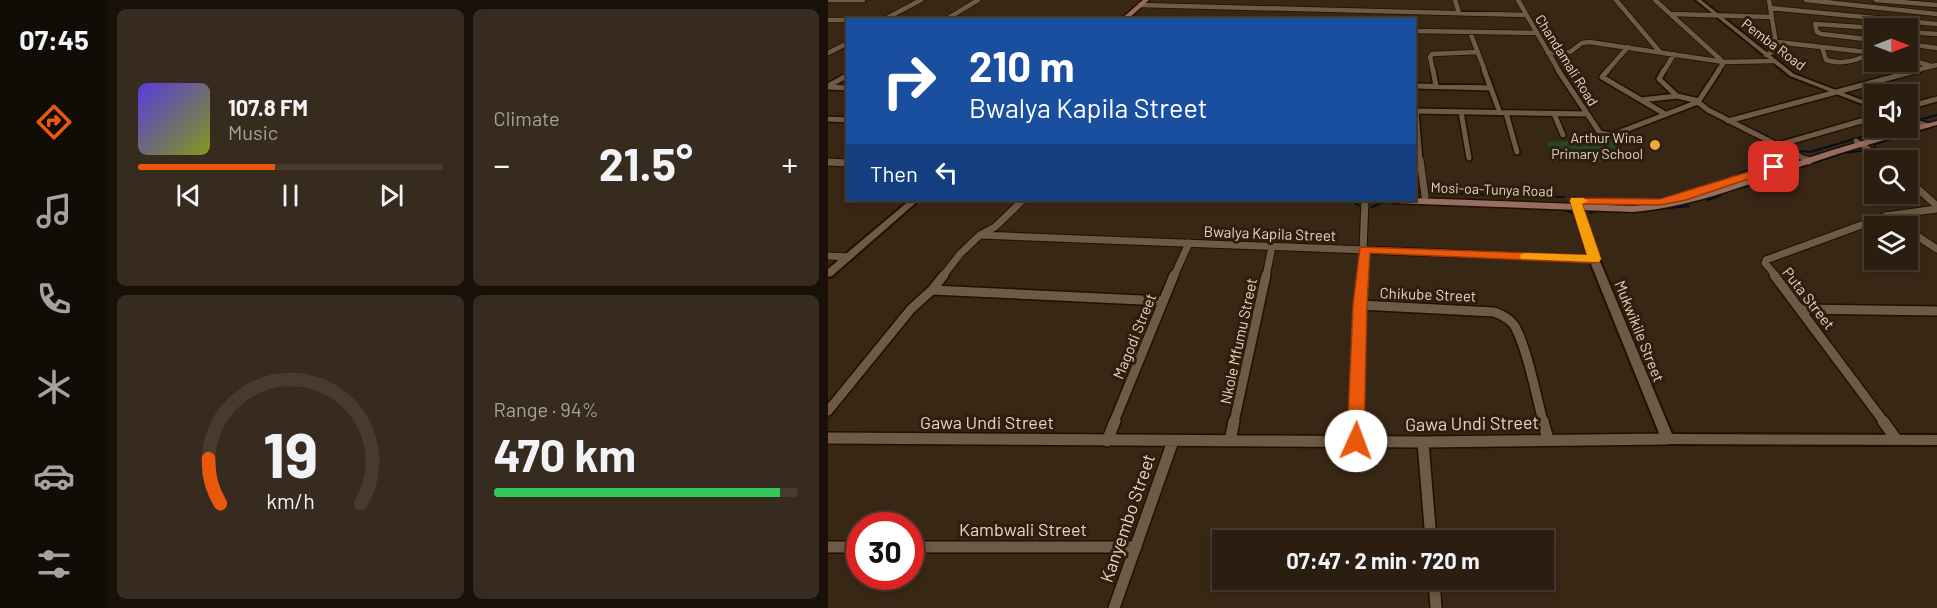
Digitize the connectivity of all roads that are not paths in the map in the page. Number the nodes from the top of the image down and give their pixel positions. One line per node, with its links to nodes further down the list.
1 (828, 0): 2 (street)
2 (863, 0)
3 (921, 0): 33 (street)
4 (978, 0): 34 (street)
5 (1216, 0): 19 (street)
6 (1278, 0): 20 (street)
7 (1394, 0): 25 (street)
8 (1455, 0): 26 (street)
9 (1518, 0): 30 (street, Chandamali Road)
10 (1616, 0): 59 (street)
11 (1655, 0): 27 (street)
12 (1698, 0): 28 (street, Pemba Road)
13 (1769, 0): 21 (street)
14 (1806, 0): 23 (street)
15 (1876, 0): 16 (street)
16 (1886, 1): 18 (street); 23 (street)
17 (1143, 2): 19 (street); 35 (main road)
18 (1937, 5)
19 (1212, 7): 20 (street)
20 (1273, 8): 22 (street)
21 (1770, 8): 31 (street); 32 (street)
22 (1316, 9): 24 (street); 36 (street)
23 (1894, 10): 29 (street)
24 (1370, 11): 25 (street); 37 (street)
25 (1395, 12): 26 (street)
26 (1459, 13): 30 (street)
27 (1672, 14): 28 (street); 68 (street)
28 (1716, 14): 32 (street); 64 (street, Pemba Road)
29 (1937, 14)
30 (1526, 15): 47 (street, Chandamali Road)
31 (1853, 16): 41 (street); 43 (street)
32 (1771, 17): 51 (street)
33 (887, 18)
34 (948, 18)
35 (1125, 18)
36 (1314, 18)
37 (1371, 18)
38 (828, 20): 39 (street)
39 (840, 20): 40 (street); 42 (street)
40 (846, 20)
41 (1937, 24)
42 (828, 26)
43 (1860, 27): 44 (street); 50 (street)
44 (1864, 27)
45 (1416, 31): 46 (street)
46 (1470, 32): 47 (street); 57 (street)
47 (1536, 33): 62 (street, Chandamali Road)
48 (1920, 33): 49 (street); 56 (street)
49 (1937, 34)
50 (1864, 39)
51 (1777, 42): 55 (street); 64 (street)
52 (846, 44): 61 (street)
53 (1918, 45): 56 (street)
54 (1628, 47): 58 (street); 59 (street); 80 (street)
55 (1822, 47): 60 (street); 65 (street)
56 (1934, 47)
57 (1478, 51): 73 (street); 76 (street)
58 (1570, 52): 62 (street); 66 (street)
59 (1660, 52): 63 (street)
60 (1864, 52)
61 (828, 53)
62 (1548, 53): 88 (street, Chandamali Road)
63 (1674, 54): 68 (street); 78 (street)
64 (1766, 55): 67 (street, Pemba Road)
65 (1864, 58)
66 (1562, 61)
67 (1773, 61): 68 (street); 77 (street, Pemba Road)
68 (1724, 62): 81 (street)
69 (1918, 62): 70 (street)
70 (1935, 66): 77 (street)
71 (846, 76): 74 (street)
72 (1416, 86): 73 (street)
73 (1436, 86): 76 (street)
74 (828, 87): 75 (street)
75 (846, 88)
76 (1491, 88): 86 (street)
77 (1834, 92): 82 (street, Pemba Road); 94 (street)
78 (1677, 96): 80 (street); 81 (street)
79 (1937, 99): 83 (street)
80 (1641, 100): 89 (street)
81 (1699, 101): 89 (street); 94 (street)
82 (1864, 103)
83 (1918, 104)
84 (1416, 111): 85 (street)
85 (1461, 112): 86 (street); 106 (street)
86 (1503, 113): 87 (street); 105 (street)
87 (1554, 114): 88 (street); 100 (street)
88 (1587, 114): 89 (street, Chandamali Road)
89 (1665, 114)
90 (1937, 118): 98 (main road, Mosi-oa-Tunya Road)
91 (828, 119): 92 (street)
92 (846, 120)
93 (1864, 120): 103 (street)
94 (1728, 121): 103 (street)
95 (1416, 122): 111 (street)
96 (1918, 122): 98 (street)
97 (1937, 123): 98 (main road, Mosi-oa-Tunya Road)
98 (1923, 124): 99 (main road, Mosi-oa-Tunya Road); 102 (main road, Mosi-oa-Tunya Road)
99 (1918, 125)
100 (1563, 135)
101 (1874, 138): 102 (main road, Mosi-oa-Tunya Road)
102 (1859, 143): 104 (street); 107 (main road, Mosi-oa-Tunya Road)
103 (1778, 145): 107 (street)
104 (1870, 150)
105 (1517, 152)
106 (1469, 158)
107 (1806, 159): 116 (main road, Mosi-oa-Tunya Road)
108 (828, 162): 109 (street)
109 (846, 163)
110 (1918, 189): 117 (street)
111 (1420, 196): 116 (main road, Mosi-oa-Tunya Road)
112 (1416, 200): 116 (main road, Mosi-oa-Tunya Road)
113 (914, 201): 127 (street)
114 (1022, 201): 120 (street)
115 (1365, 201): 124 (street)
116 (1576, 203): 128 (street, Mukwikile Street)
117 (1937, 207): 118 (street, Puta Street)
118 (1886, 216)
119 (1864, 224): 133 (street, Puta Street)
120 (980, 235): 122 (street, Bwalya Kapila Street); 130 (street)
121 (1918, 237): 125 (street)
122 (1189, 243): 123 (street, Bwalya Kapila Street); 131 (street, Magodi Street)
123 (1272, 247): 124 (street, Bwalya Kapila Street); 143 (street, Nkole Mfumu Street)
124 (1364, 249): 128 (street, Bwalya Kapila Street); 132 (street)
125 (1937, 249)
126 (828, 256): 127 (street)
127 (848, 257): 129 (street)
128 (1594, 259): 137 (street, Mukwikile Street)
129 (828, 274)
130 (932, 290): 131 (street); 135 (street)
131 (1162, 300): 141 (street, Magodi Street)
132 (1360, 305): 139 (street, Chikube Street); 144 (street)
133 (1802, 309): 134 (street); 138 (street, Puta Street)
134 (1937, 311)
135 (828, 411)
136 (828, 438): 141 (street, Gawa Undi Street)
137 (1668, 439): 138 (street, Gawa Undi Street); 139 (street, Gawa Undi Street)
138 (1896, 439): 140 (street, Gawa Undi Street)
139 (1548, 440): 145 (street, Gawa Undi Street)
140 (1937, 440)
141 (1107, 441): 142 (street, Gawa Undi Street)
142 (1173, 441): 143 (street, Gawa Undi Street); 150 (street, Kanyembo Street)
143 (1230, 441): 144 (street, Gawa Undi Street)
144 (1356, 441): 145 (street, Gawa Undi Street)
145 (1423, 442): 146 (street)
146 (1430, 530)
147 (828, 547): 148 (street)
148 (846, 547)
149 (924, 547): 150 (street, Kambwali Street)
150 (1136, 547): 152 (street, Kanyembo Street)
151 (1435, 590): 153 (street)
152 (1114, 608)
153 (1436, 608)

